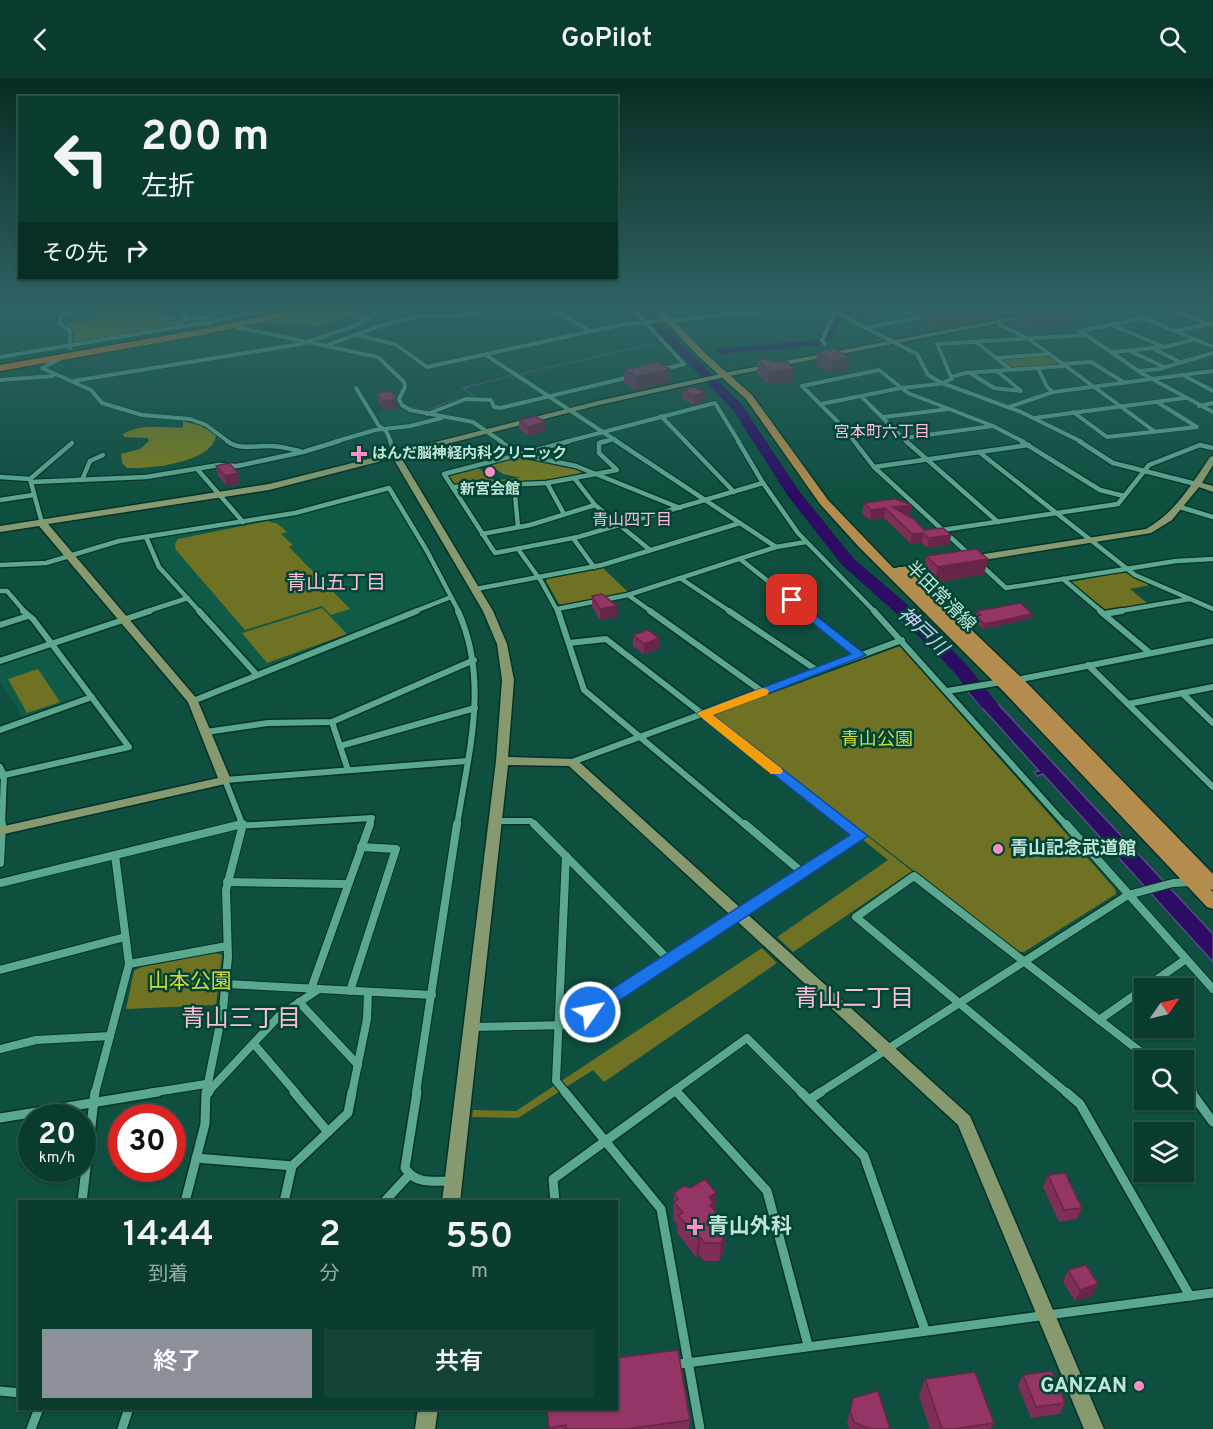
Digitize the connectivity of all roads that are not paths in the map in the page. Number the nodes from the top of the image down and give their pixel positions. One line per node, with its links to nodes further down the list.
1 (44, 369): 24 (street)
2 (153, 369): 29 (street)
3 (391, 369): 50 (street)
4 (508, 369): 37 (street)
5 (663, 369): 20 (street)
6 (721, 369): 25 (main road, 半田常滑線)
7 (766, 369): 25 (street)
8 (925, 369): 30 (street)
9 (948, 369): 26 (street)
10 (1024, 369): 16 (street)
11 (1038, 369): 36 (street)
12 (1070, 369): 34 (street)
13 (1103, 369): 31 (street)
14 (1136, 369): 18 (street)
15 (1151, 369): 18 (street)
16 (1011, 370): 17 (street)
17 (997, 371): 21 (street); 21 (street)
18 (1139, 371): 28 (street)
19 (1213, 371): 23 (street)
20 (651, 372)
21 (969, 373): 26 (street)
22 (639, 375): 37 (street)
23 (1182, 375): 28 (street); 35 (street)
24 (57, 376): 27 (street); 29 (street)
25 (729, 376): 47 (street); 123 (main road, 半田常滑線)
26 (951, 377): 30 (street)
27 (0, 380)
28 (1152, 380): 31 (street); 39 (street)
29 (73, 381): 65 (street)
30 (942, 383): 33 (street); 45 (street)
31 (1126, 383): 34 (street)
32 (356, 388): 56 (street)
33 (901, 388): 38 (street); 41 (street); 46 (street)
34 (1097, 388): 36 (street); 44 (street)
35 (1213, 391)
36 (1053, 392): 45 (street)
37 (550, 396): 47 (street); 50 (street)
38 (861, 396): 41 (street); 53 (street)
39 (1185, 398): 40 (street); 43 (street)
40 (1156, 402): 44 (street); 58 (street)
41 (821, 404): 72 (street)
42 (1213, 404): 43 (street)
43 (1199, 406): 49 (street)
44 (1122, 407): 48 (street); 58 (street)
45 (1009, 408): 54 (street)
46 (950, 409): 53 (street); 55 (street)
47 (571, 410): 57 (street); 59 (street)
48 (1073, 412): 54 (street); 58 (street)
49 (1213, 412)
50 (426, 414): 51 (street)
51 (446, 417): 56 (street); 59 (street)
52 (661, 417): 57 (street); 81 (street); 86 (street)
53 (884, 417): 60 (street)
54 (1033, 418): 74 (street)
55 (993, 426): 60 (street); 63 (street)
56 (384, 428): 65 (street); 69 (street)
57 (603, 431): 61 (street); 67 (street)
58 (1154, 431)
59 (487, 432): 67 (street); 69 (street)
60 (904, 438): 71 (street)
61 (615, 439): 75 (street); 91 (street)
62 (72, 443): 79 (street)
63 (1029, 445): 66 (street); 89 (street)
64 (1213, 448): 74 (street)
65 (303, 452): 73 (street)
66 (979, 453): 71 (street); 95 (street)
67 (518, 454): 75 (street); 84 (street)
68 (103, 455): 78 (street)
69 (396, 456): 88 (street); 127 (street)
70 (1213, 459): 83 (street)
71 (925, 460): 72 (street); 99 (street)
72 (874, 467): 105 (street)
73 (198, 470): 78 (street); 88 (street)
74 (1143, 471): 83 (street); 89 (street)
75 (599, 475): 77 (street); 93 (street)
76 (0, 477): 79 (street)
77 (575, 479): 80 (street); 92 (street)
78 (82, 480): 79 (street)
79 (31, 481): 87 (street)
80 (547, 483): 82 (street); 96 (street)
81 (763, 483): 86 (street); 110 (street)
82 (514, 484): 84 (street); 103 (street)
83 (1196, 484): 85 (street); 94 (street)
84 (452, 487): 106 (street)
85 (1213, 489)
86 (734, 492): 91 (street)
87 (33, 495): 90 (street); 100 (street)
88 (220, 496): 98 (street); 100 (street)
89 (1124, 496): 95 (street)
90 (0, 500)
91 (706, 500): 93 (street); 101 (street)
92 (595, 505): 96 (street); 102 (street)
93 (680, 507): 102 (street)
94 (1180, 507): 97 (street); 109 (street)
95 (1055, 513): 99 (street); 109 (street)
96 (564, 514): 103 (street)
97 (1213, 517)
98 (243, 522): 107 (street); 130 (street)
99 (998, 522): 105 (street)
100 (42, 523): 104 (street); 114 (street)
101 (740, 523): 111 (street); 113 (street)
102 (620, 525): 108 (street); 113 (street)
103 (518, 527): 106 (street)
104 (0, 529)
105 (942, 530): 117 (street)
106 (482, 534): 112 (street)
107 (146, 537): 114 (street); 131 (street)
108 (573, 538): 112 (street); 121 (street)
109 (1091, 541): 117 (street); 122 (street)
110 (806, 542): 111 (street); 139 (street)
111 (776, 547): 116 (street)
112 (518, 549): 124 (street)
113 (650, 550): 121 (street)
114 (70, 556): 120 (street); 137 (street)
115 (1213, 558): 122 (street)
116 (740, 559): 125 (street); 144 (street)
117 (974, 559): 118 (street); 126 (street)
118 (963, 560)
119 (951, 562): 123 (street)
120 (0, 565)
121 (594, 567): 124 (street)
122 (1127, 569): 126 (street); 132 (street)
123 (895, 571): 150 (main road, 半田常滑線)
124 (538, 578): 127 (street); 133 (street)
125 (680, 578): 129 (street); 148 (street)
126 (1063, 579): 135 (street)
127 (476, 590): 167 (street)
128 (0, 591): 136 (street)
129 (628, 595): 133 (street); 153 (street)
130 (451, 597): 145 (street); 149 (street)
131 (188, 598): 137 (street); 149 (street)
132 (1190, 599): 134 (street); 135 (street)
133 (557, 609): 142 (street)
134 (1213, 609)
135 (1104, 614): 143 (street)
136 (28, 616): 138 (street); 141 (street)
137 (123, 619): 141 (street); 156 (street)
138 (0, 625)
139 (902, 640): 144 (street); 152 (street)
140 (1213, 641): 143 (street)
141 (51, 643): 146 (street); 155 (street)
142 (569, 643): 159 (street); 164 (street)
143 (1150, 653): 147 (street)
144 (860, 655): 148 (street)
145 (474, 660): 158 (street); 160 (street)
146 (0, 661)
147 (1089, 665): 150 (street); 157 (street)
148 (818, 671): 153 (street)
149 (257, 675): 156 (street)
150 (1001, 682): 152 (street); 183 (main road, 半田常滑線); 184 (main road, 半田常滑線)
151 (1213, 687): 154 (street)
152 (947, 691): 187 (street)
153 (763, 692): 159 (street)
154 (1182, 693): 157 (street); 161 (street)
155 (92, 697): 162 (street); 171 (street)
156 (193, 701): 163 (street)
157 (1128, 704): 173 (street)
158 (475, 708): 165 (street); 166 (street)
159 (703, 714): 164 (street); 181 (street)
160 (332, 722): 163 (street); 165 (street)
161 (1213, 723)
162 (0, 730)
163 (206, 732): 172 (street)
164 (640, 737): 168 (street); 181 (street)
165 (340, 746): 170 (street)
166 (467, 761): 170 (street); 202 (street)
167 (502, 761): 168 (street); 174 (street)
168 (572, 762): 189 (street)
169 (0, 767): 171 (street)
170 (348, 770): 172 (street)
171 (2, 775): 176 (street)
172 (225, 780): 175 (street); 176 (street)
173 (1213, 787)
174 (494, 821): 179 (street); 206 (street)
175 (243, 824): 177 (street); 178 (street); 182 (street)
176 (1, 831): 180 (street)
177 (361, 848): 186 (street); 200 (street)
178 (115, 855): 185 (street); 190 (street)
179 (566, 856): 193 (street); 207 (street)
180 (0, 863)
181 (803, 873): 189 (street)
182 (227, 882): 186 (street); 191 (street)
183 (1192, 882): 184 (street); 187 (street); 188 (main road, 半田常滑線)
184 (1212, 882)
185 (0, 883)
186 (347, 884): 198 (street)
187 (1128, 894): 192 (street); 194 (street)
188 (1213, 903)
189 (738, 915): 193 (street); 211 (street)
190 (125, 937): 195 (street); 196 (street)
191 (227, 946): 195 (street); 197 (street)
192 (1186, 959): 199 (street); 205 (street)
193 (669, 960): 207 (street)
194 (1023, 961): 204 (street); 204 (street); 205 (street)
195 (129, 964): 208 (street)
196 (0, 970)
197 (226, 984): 198 (street); 214 (street)
198 (315, 989): 200 (street); 203 (street)
199 (1213, 989)
200 (350, 991): 201 (street)
201 (368, 992): 202 (street); 213 (street)
202 (432, 995): 226 (street)
203 (299, 1002): 209 (street); 213 (street)
204 (958, 1003): 211 (street); 235 (street)
205 (1099, 1020): 212 (street)
206 (471, 1027): 207 (street); 227 (street)
207 (559, 1027): 223 (street)
208 (110, 1036): 210 (street); 219 (street)
209 (254, 1044): 216 (street); 222 (street)
210 (0, 1049)
211 (887, 1049): 218 (street); 236 (street)
212 (1137, 1050)
213 (358, 1065): 222 (street)
214 (206, 1084): 216 (street); 219 (street)
215 (675, 1090): 218 (street); 223 (street); 238 (street)
216 (207, 1094): 224 (street)
217 (1194, 1094): 221 (street)
218 (809, 1100): 237 (street)
219 (92, 1102): 220 (street); 228 (street)
220 (0, 1118)
221 (1213, 1122)
222 (328, 1132): 225 (street)
223 (604, 1141): 233 (street); 239 (street)
224 (196, 1158): 225 (street); 229 (street)
225 (292, 1166): 230 (street)
226 (408, 1176): 227 (street); 231 (street)
227 (453, 1181): 232 (street)
228 (82, 1200)
229 (186, 1200)
230 (284, 1200)
231 (386, 1200)
232 (451, 1200)
233 (555, 1200)
234 (1213, 1293): 235 (street)
235 (1190, 1296): 236 (street)
236 (1045, 1315): 237 (street); 250 (street)
237 (925, 1330): 238 (street)
238 (808, 1345): 239 (street)
239 (689, 1362): 240 (street); 249 (street)
240 (658, 1366)
241 (0, 1391): 242 (street)
242 (18, 1393)
243 (38, 1410): 246 (street)
244 (128, 1410): 247 (street)
245 (428, 1410): 248 (street)
246 (31, 1429)
247 (122, 1429)
248 (425, 1429)
249 (700, 1429)
250 (1094, 1429)

